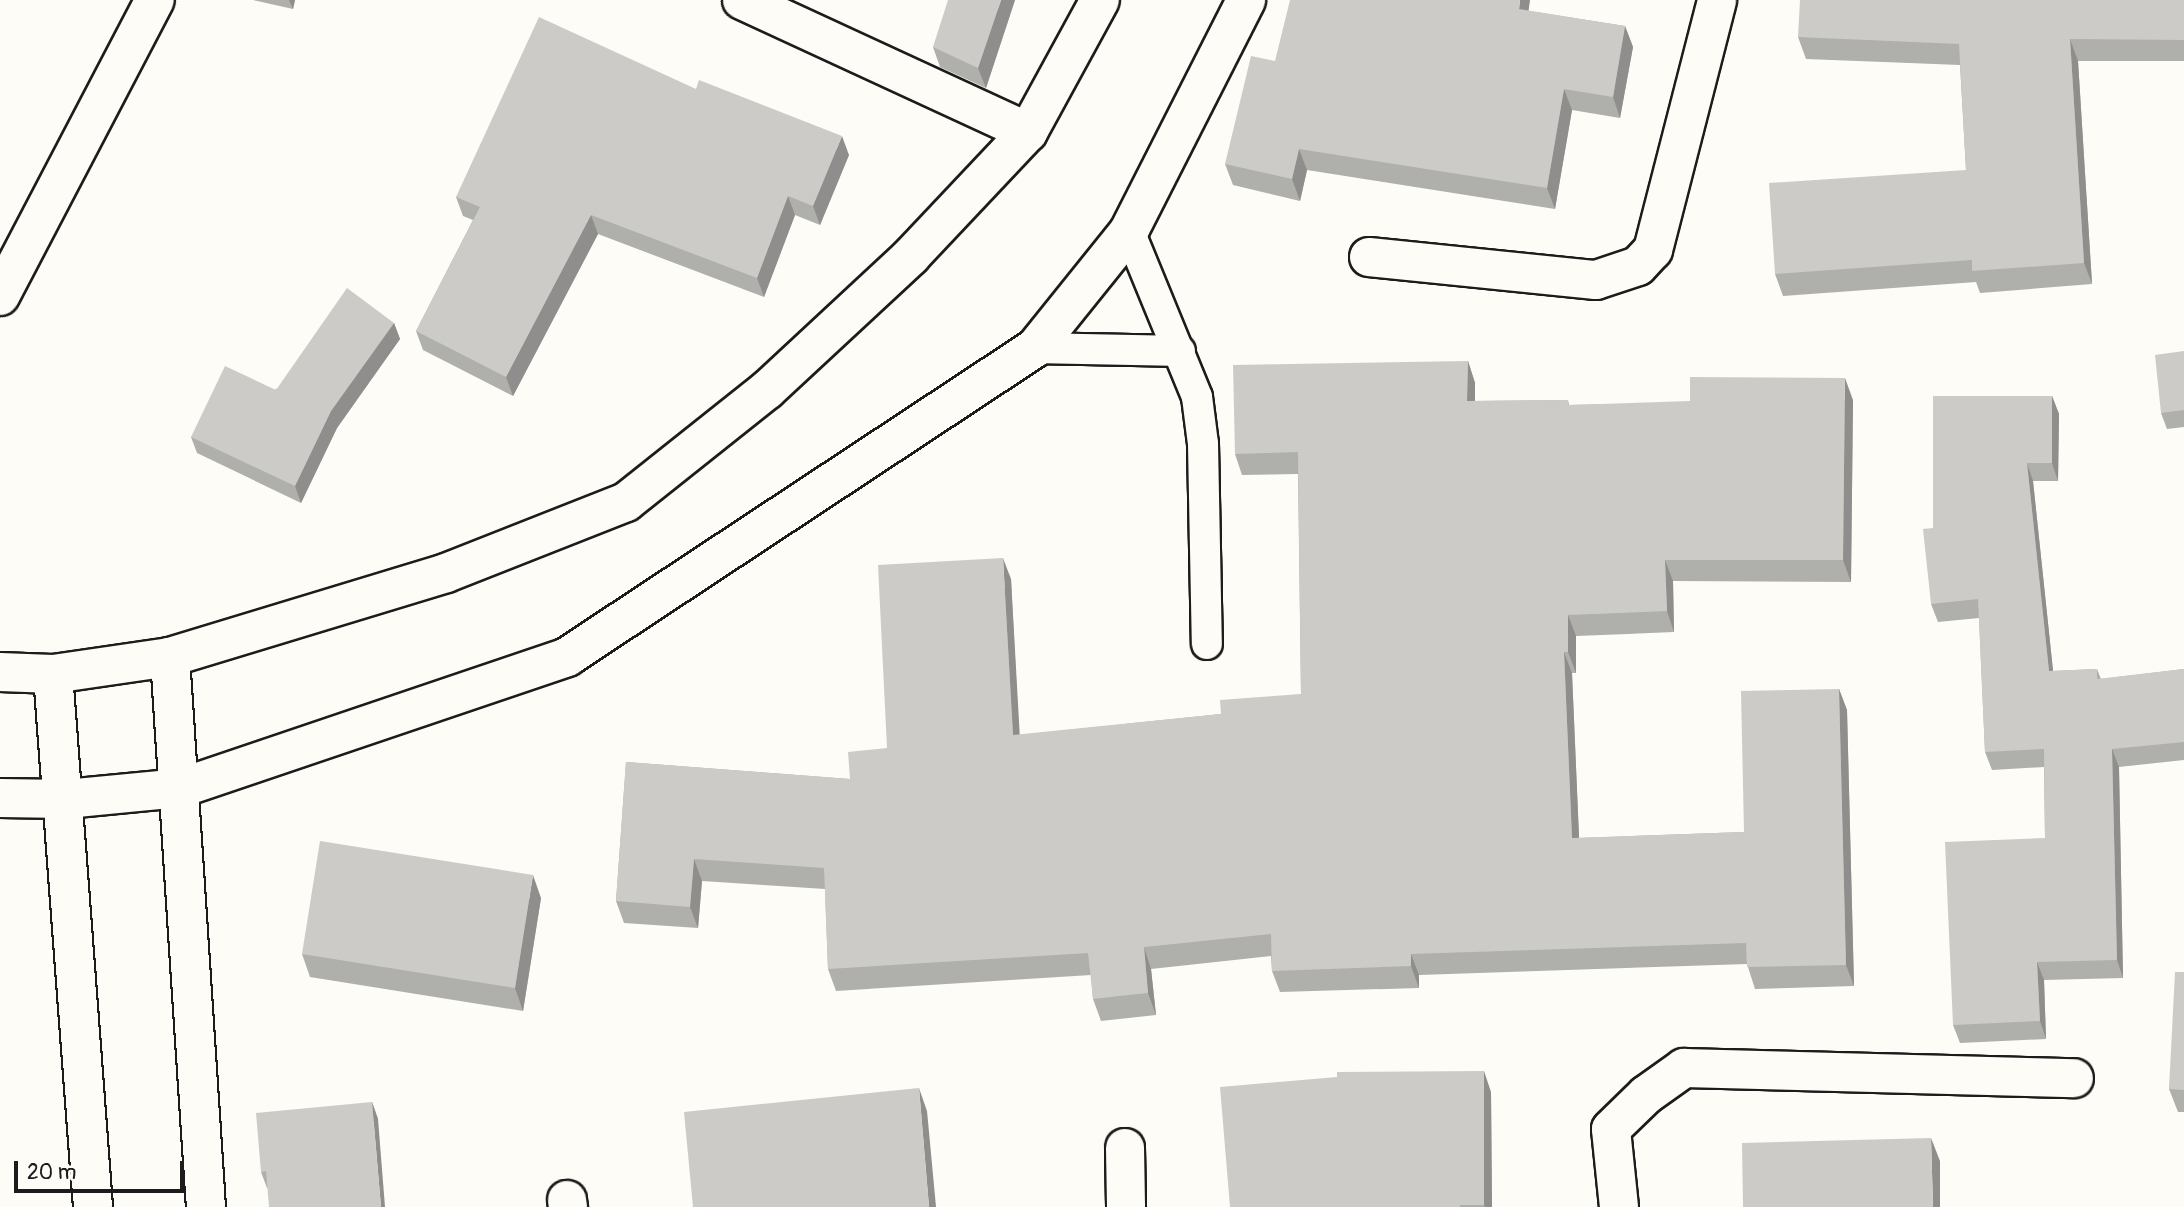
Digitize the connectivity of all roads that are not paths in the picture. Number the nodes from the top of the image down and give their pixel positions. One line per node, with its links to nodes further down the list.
1 (155, 0): 9 (street)
2 (742, 0): 6 (street)
3 (1100, 0): 6 (street)
4 (1246, 0): 7 (street)
5 (1717, 0): 8 (street)
6 (1028, 132): 13 (street)
7 (1129, 231): 10 (street); 11 (lane)
8 (1369, 257)
9 (0, 296)
10 (1035, 348): 11 (lane); 16 (street)
11 (1180, 351): 12 (lane)
12 (1207, 644)
13 (170, 657): 15 (street); 16 (street)
14 (0, 672): 15 (street)
15 (53, 674): 18 (street)
16 (181, 788): 18 (street); 22 (street)
17 (0, 799): 18 (street)
18 (66, 799): 21 (street)
19 (2074, 1078): 24 (street)
20 (1125, 1148): 23 (street)
21 (93, 1207)
22 (206, 1207)
23 (1126, 1207)
24 (1619, 1207)

